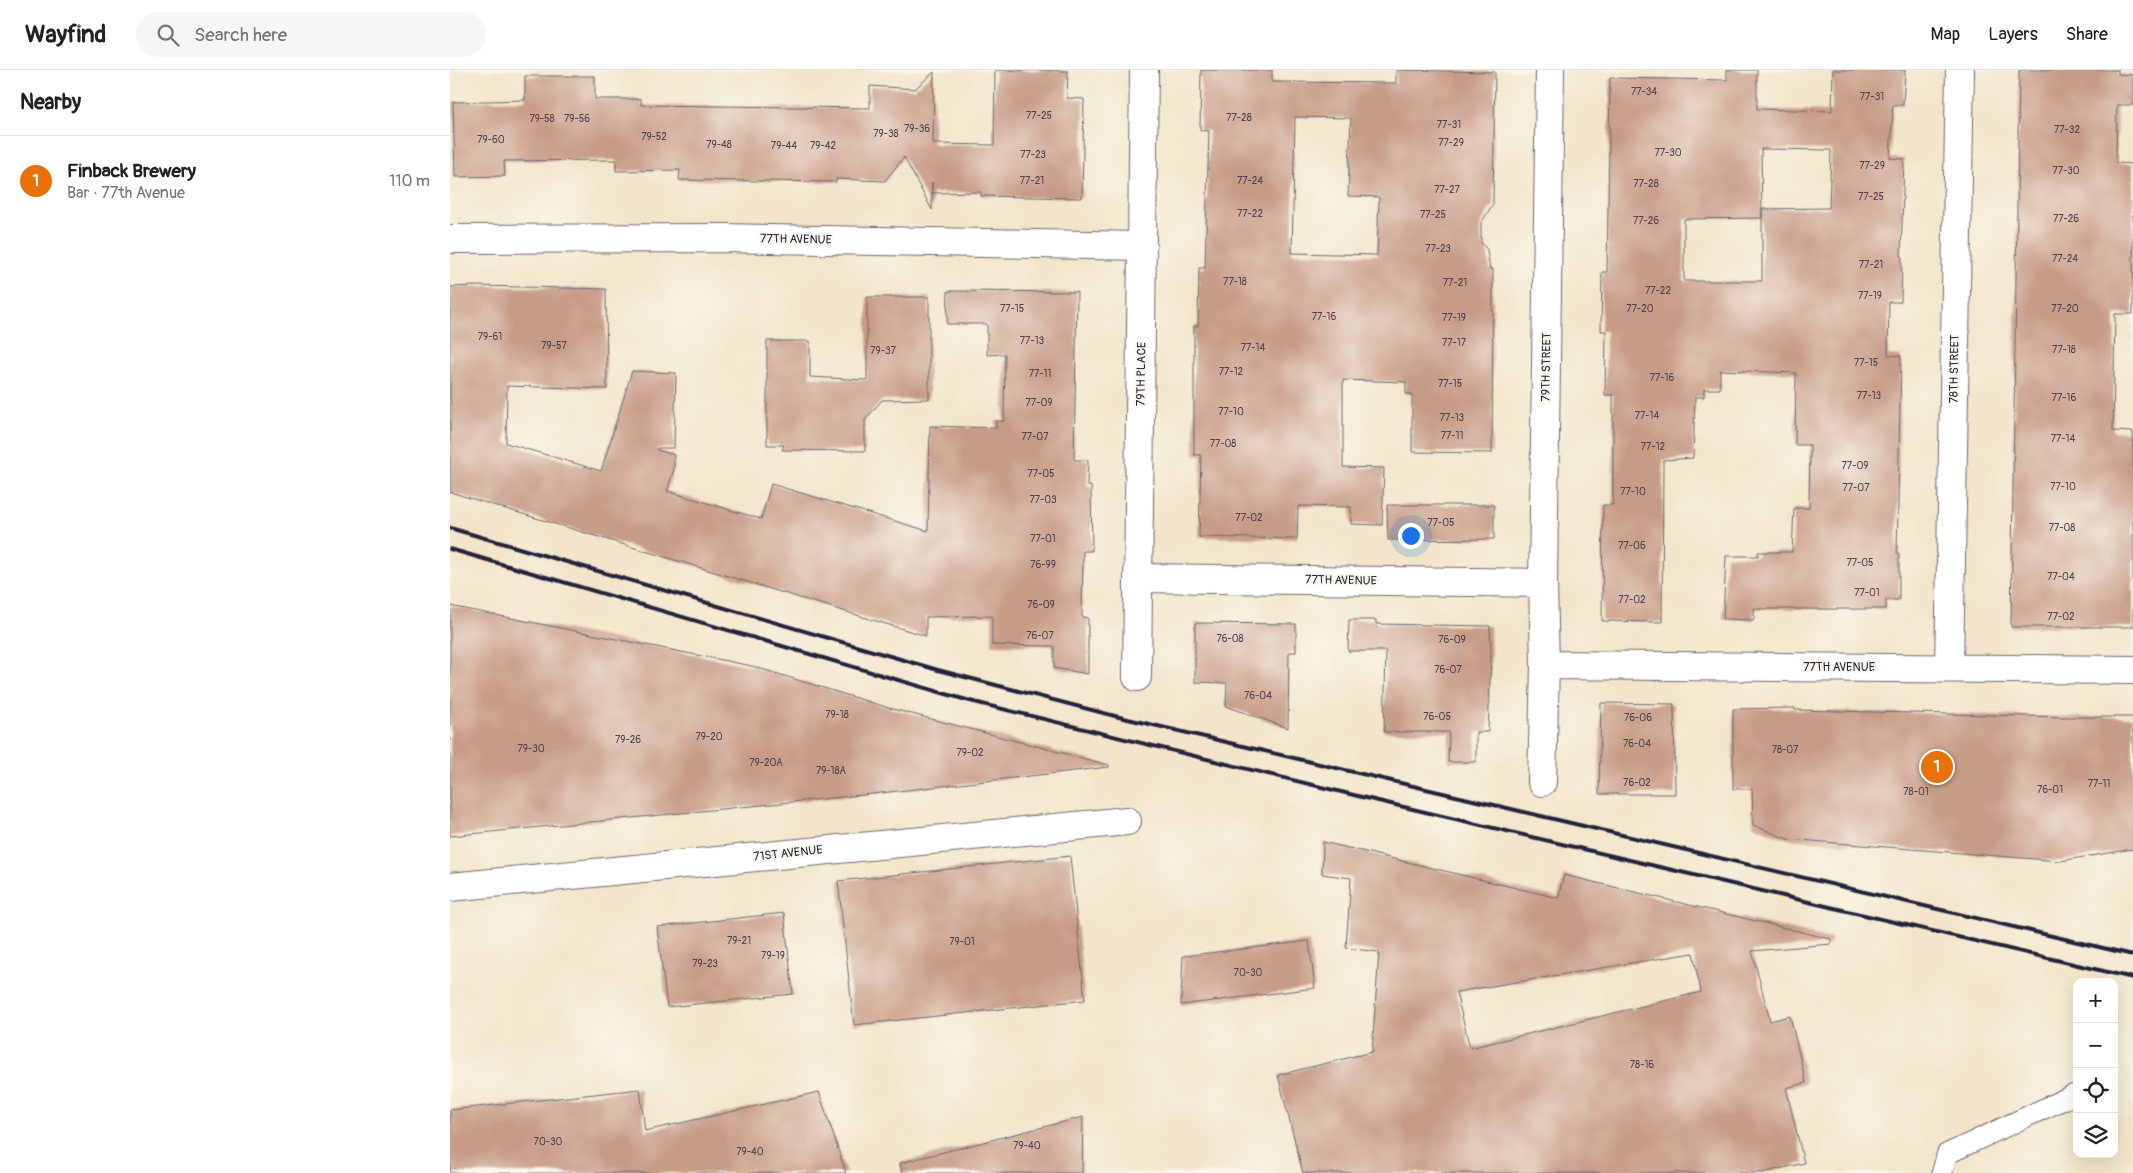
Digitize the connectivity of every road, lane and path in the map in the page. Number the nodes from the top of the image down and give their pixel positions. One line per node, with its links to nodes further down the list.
1 (1144, 70): 5 (street, 79TH PLACE)
2 (1550, 70): 7 (street, 79TH STREET)
3 (1960, 70): 9 (street, 78TH STREET)
4 (450, 239): 5 (street, 77TH AVENUE)
5 (1142, 246): 6 (street, 79TH PLACE)
6 (1138, 578): 7 (street, 77TH AVENUE); 11 (street, 79TH PLACE)
7 (1543, 583): 8 (street, 79TH STREET)
8 (1545, 665): 9 (street, 77TH AVENUE); 12 (street, 79TH STREET)
9 (1949, 668): 10 (street, 77TH AVENUE)
10 (2133, 670)
11 (1137, 677)
12 (1542, 782)
13 (1127, 821): 14 (street, 71ST AVENUE)
14 (450, 887)
15 (2073, 1095): 16 (lane)
16 (1942, 1173)

